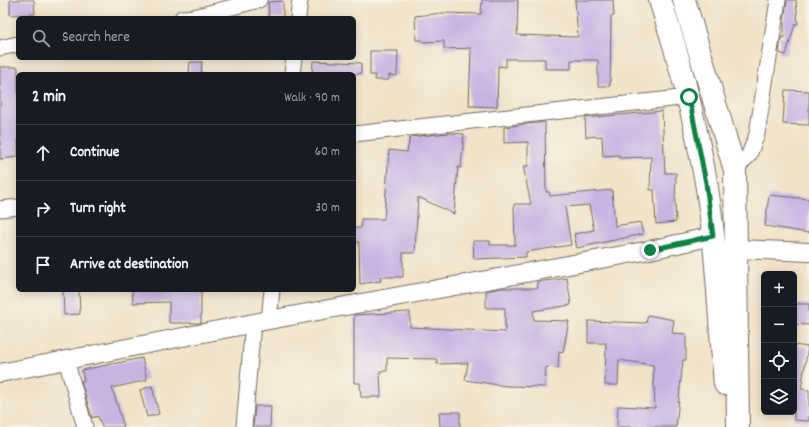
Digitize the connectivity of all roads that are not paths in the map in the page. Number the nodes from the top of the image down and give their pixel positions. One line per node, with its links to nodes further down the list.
1 (259, 0): 6 (street)
2 (300, 0): 7 (street)
3 (660, 0): 12 (main road)
4 (684, 0): 14 (main road)
5 (778, 0): 14 (street)
6 (198, 16)
7 (298, 16)
8 (16, 44): 9 (street)
9 (0, 48)
10 (294, 60): 11 (street)
11 (292, 72)
12 (689, 97): 13 (street); 17 (main road)
13 (356, 134)
14 (735, 170): 18 (main road)
15 (16, 207): 16 (street)
16 (0, 209)
17 (713, 236): 21 (street); 26 (main road)
18 (736, 249): 19 (street); 27 (main road)
19 (809, 252)
20 (271, 292): 21 (street)
21 (261, 321): 22 (street); 25 (street)
22 (66, 360): 23 (street); 24 (street)
23 (0, 373)
24 (85, 427)
25 (244, 427)
26 (725, 427)
27 (738, 427)

